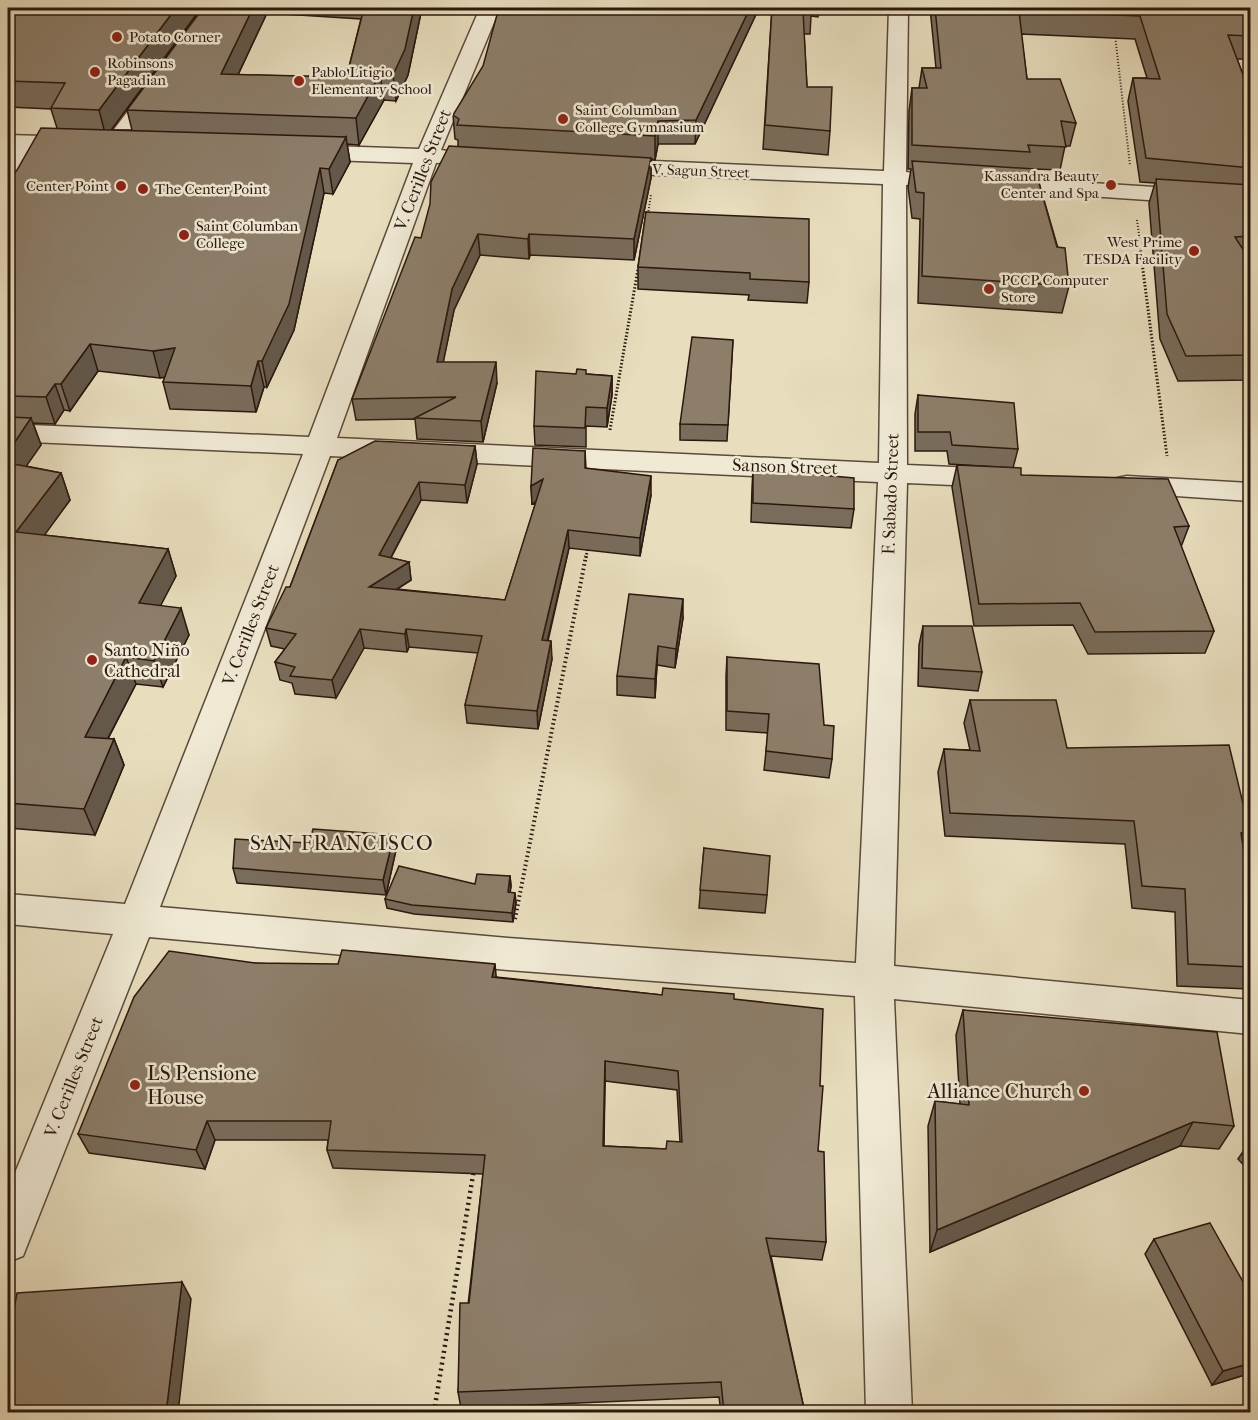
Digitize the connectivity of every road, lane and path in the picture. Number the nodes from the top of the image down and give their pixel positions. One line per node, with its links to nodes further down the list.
1 (490, 8): 10 (street, V. Cerilles Street)
2 (899, 8): 15 (street, F. Sabado Street)
3 (1114, 31): 18 (path)
4 (167, 72): 7 (street)
5 (8, 142): 6 (street)
6 (30, 142): 7 (street); 14 (street)
7 (114, 145): 8 (street)
8 (138, 146)
9 (277, 151): 10 (street)
10 (428, 156): 11 (street); 23 (street, V. Cerilles Street)
11 (473, 159)
12 (587, 165): 13 (street, V. Sagun Street)
13 (656, 170): 15 (street, V. Sagun Street); 20 (path)
14 (8, 171)
15 (895, 177): 16 (street, V. Sagun Street); 25 (street, F. Sabado Street)
16 (942, 180)
17 (978, 183): 18 (street)
18 (1133, 192): 19 (street); 28 (path)
19 (1251, 200)
20 (646, 221)
21 (639, 266): 24 (path)
22 (8, 432): 23 (street, Sanson Street)
23 (320, 446): 24 (street, Sanson Street); 31 (street, V. Cerilles Street)
24 (605, 460): 25 (street, Sanson Street)
25 (893, 472): 26 (street, Sanson Street); 32 (street, F. Sabado Street)
26 (1020, 479)
27 (1101, 484): 28 (street)
28 (1171, 488): 29 (street)
29 (1251, 492)
30 (8, 909): 31 (street)
31 (137, 920): 32 (street); 34 (street, V. Cerilles Street)
32 (874, 981): 33 (street); 35 (street, F. Sabado Street)
33 (1251, 1017)
34 (8, 1241)
35 (889, 1413)

